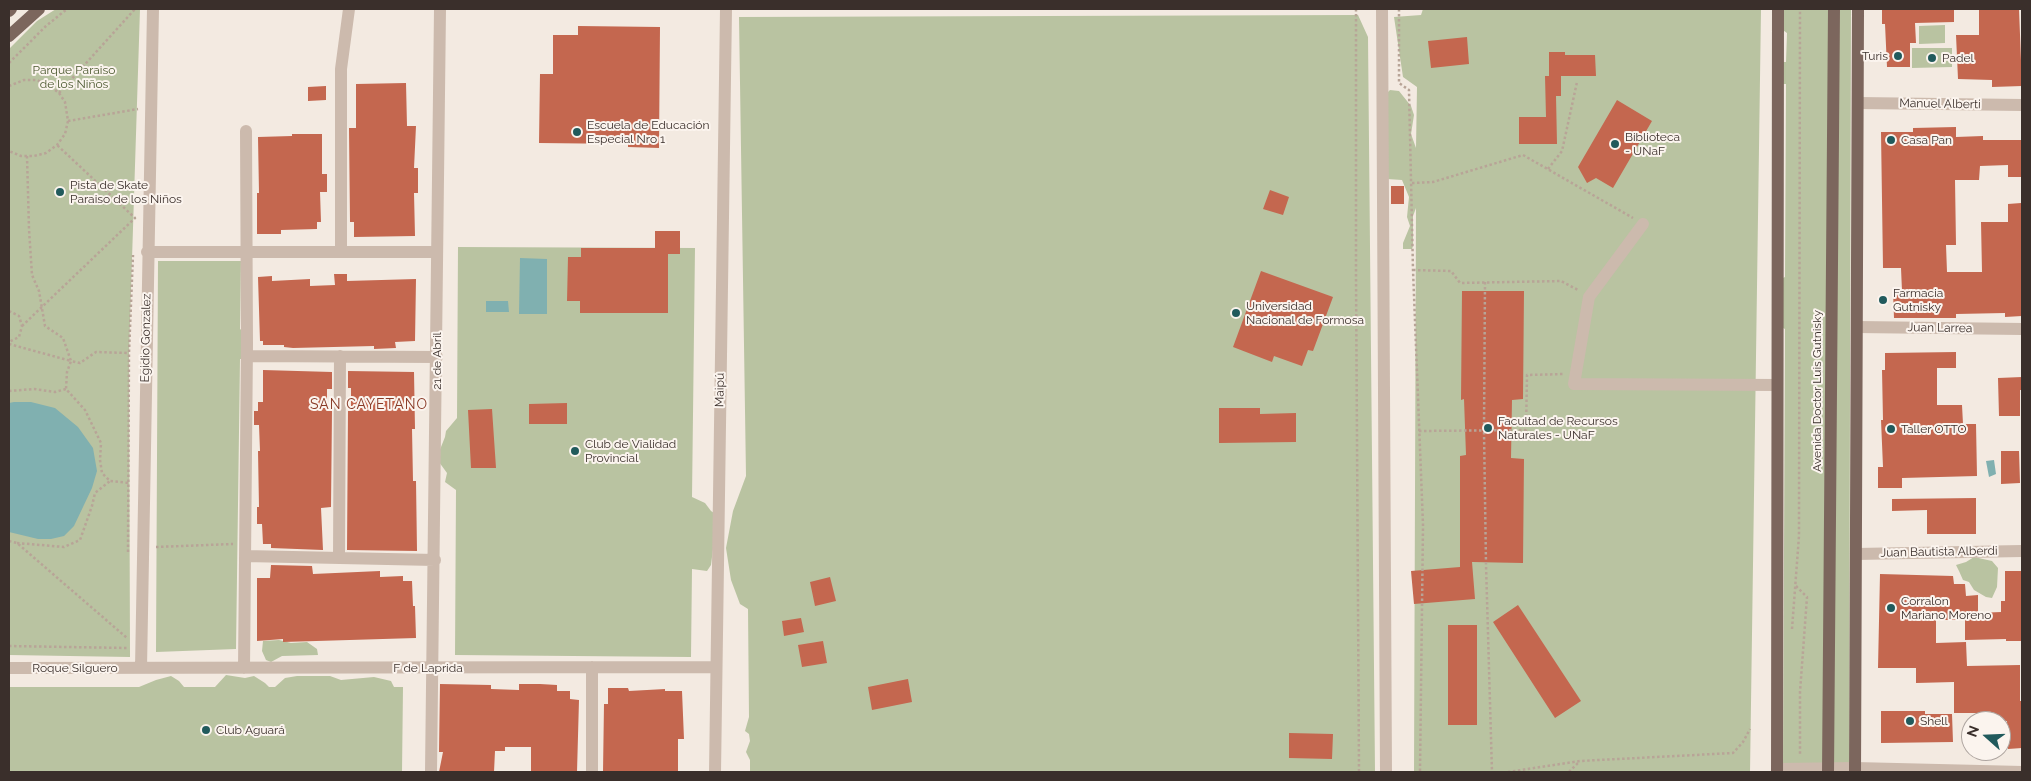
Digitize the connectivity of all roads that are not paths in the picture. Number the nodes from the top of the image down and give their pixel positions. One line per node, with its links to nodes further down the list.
1 (38, 9): 10 (main road)
2 (153, 9): 15 (street, Egidio Gonzalez)
3 (349, 9): 17 (street)
4 (440, 9): 18 (street, 21 de Abril)
5 (726, 9): 31 (street, Maipú)
6 (1382, 9): 42 (street)
7 (1778, 9): 24 (main road)
8 (1834, 9): 38 (main road, Avenida Doctor Luis Gutnisky)
9 (1858, 9): 11 (main road)
10 (9, 36)
11 (1858, 103): 12 (street, Manuel Alberti); 19 (main road)
12 (2022, 106)
13 (246, 131): 16 (street)
14 (1643, 224): 24 (street)
15 (148, 252): 16 (street); 33 (street, Egidio Gonzalez)
16 (247, 252): 17 (street); 21 (street)
17 (341, 252): 18 (street)
18 (437, 252): 23 (street, 21 de Abril)
19 (1857, 327): 20 (street, Juan Larrea); 27 (main road)
20 (2022, 329)
21 (247, 356): 22 (street); 25 (street)
22 (340, 356): 23 (street); 28 (street)
23 (437, 357): 29 (street, 21 de Abril)
24 (1777, 385): 37 (main road)
25 (245, 550): 28 (street); 34 (street)
26 (2022, 551): 27 (street, Juan Bautista Alberdi)
27 (1856, 554): 36 (main road)
28 (339, 557): 29 (street)
29 (434, 560): 35 (street, 21 de Abril)
30 (592, 667): 31 (street, F de Laprida); 35 (street, F de Laprida); 40 (street)
31 (715, 667): 41 (street, Maipú)
32 (9, 668): 33 (street, Roque Silguero)
33 (141, 668): 34 (street, F de Laprida)
34 (244, 668): 35 (street, F de Laprida)
35 (432, 668): 39 (street, 21 de Abril)
36 (1855, 770): 38 (street); 43 (street)
37 (1777, 771): 38 (street)
38 (1828, 771)
39 (431, 772)
40 (592, 772)
41 (715, 772)
42 (1386, 772)
43 (2022, 772)

